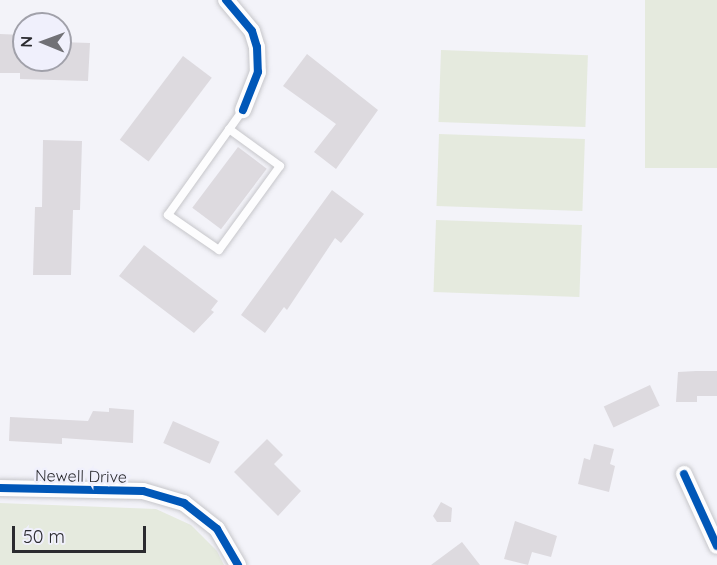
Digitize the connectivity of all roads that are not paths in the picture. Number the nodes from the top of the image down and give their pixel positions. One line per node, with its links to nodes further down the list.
1 (226, 0): 2 (street)
2 (243, 110): 3 (lane)
3 (230, 129): 3 (lane)
4 (684, 474): 6 (street)
5 (0, 488): 7 (street, Newell Drive)
6 (717, 546)
7 (238, 565)

